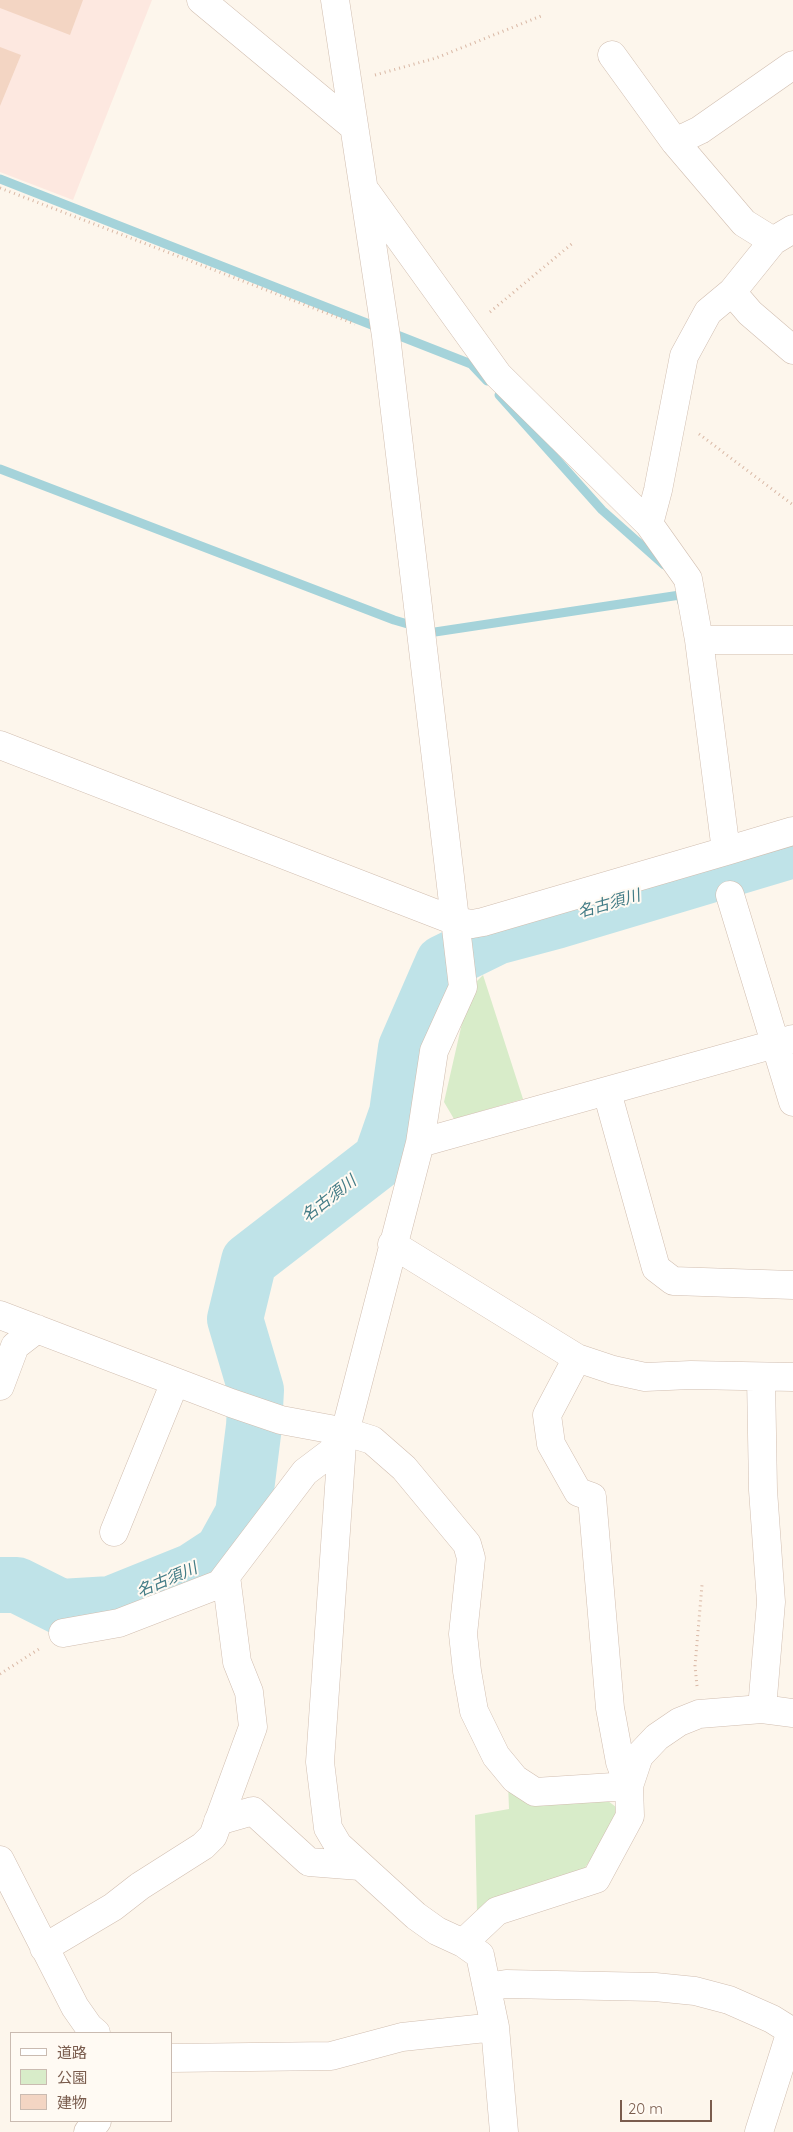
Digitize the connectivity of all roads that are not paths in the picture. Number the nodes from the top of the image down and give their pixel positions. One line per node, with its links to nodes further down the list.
1 (201, 0): 5 (street)
2 (335, 0): 5 (street)
3 (612, 55): 6 (street)
4 (793, 65): 6 (street)
5 (354, 127): 7 (street)
6 (675, 142): 8 (street)
7 (363, 187): 12 (street); 19 (street)
8 (783, 235): 9 (street)
9 (732, 292): 10 (street); 12 (street)
10 (793, 350): 11 (street)
11 (793, 364)
12 (649, 524): 14 (street)
13 (793, 640): 14 (street)
14 (700, 648): 17 (street)
15 (0, 745): 19 (street)
16 (793, 831): 17 (street)
17 (726, 851): 19 (street)
18 (730, 895): 20 (street)
19 (455, 924): 23 (street)
20 (784, 1041): 21 (street); 22 (street)
21 (607, 1092): 23 (street); 25 (street)
22 (793, 1102)
23 (420, 1143): 24 (street)
24 (392, 1244): 28 (street); 33 (street)
25 (793, 1285)
26 (0, 1315): 27 (street)
27 (37, 1329): 31 (street); 32 (street)
28 (577, 1358): 29 (street); 39 (street)
29 (761, 1377): 30 (street); 37 (street)
30 (793, 1377)
31 (175, 1382): 33 (street); 34 (street)
32 (0, 1386)
33 (344, 1438): 35 (street); 39 (street); 42 (street)
34 (114, 1532)
35 (226, 1576): 36 (street); 40 (street)
36 (63, 1633)
37 (762, 1709): 38 (street); 39 (street)
38 (793, 1713)
39 (629, 1786): 43 (street)
40 (218, 1821): 42 (street); 44 (street)
41 (0, 1860): 44 (street)
42 (360, 1866): 43 (street)
43 (463, 1943): 45 (street)
44 (44, 1948): 48 (street)
45 (488, 1988): 46 (street); 47 (street)
46 (495, 2026): 49 (street); 53 (street)
47 (792, 2031): 51 (street)
48 (95, 2032)
49 (172, 2058)
50 (96, 2122): 52 (street)
51 (765, 2130)
52 (88, 2132)
53 (504, 2132)

